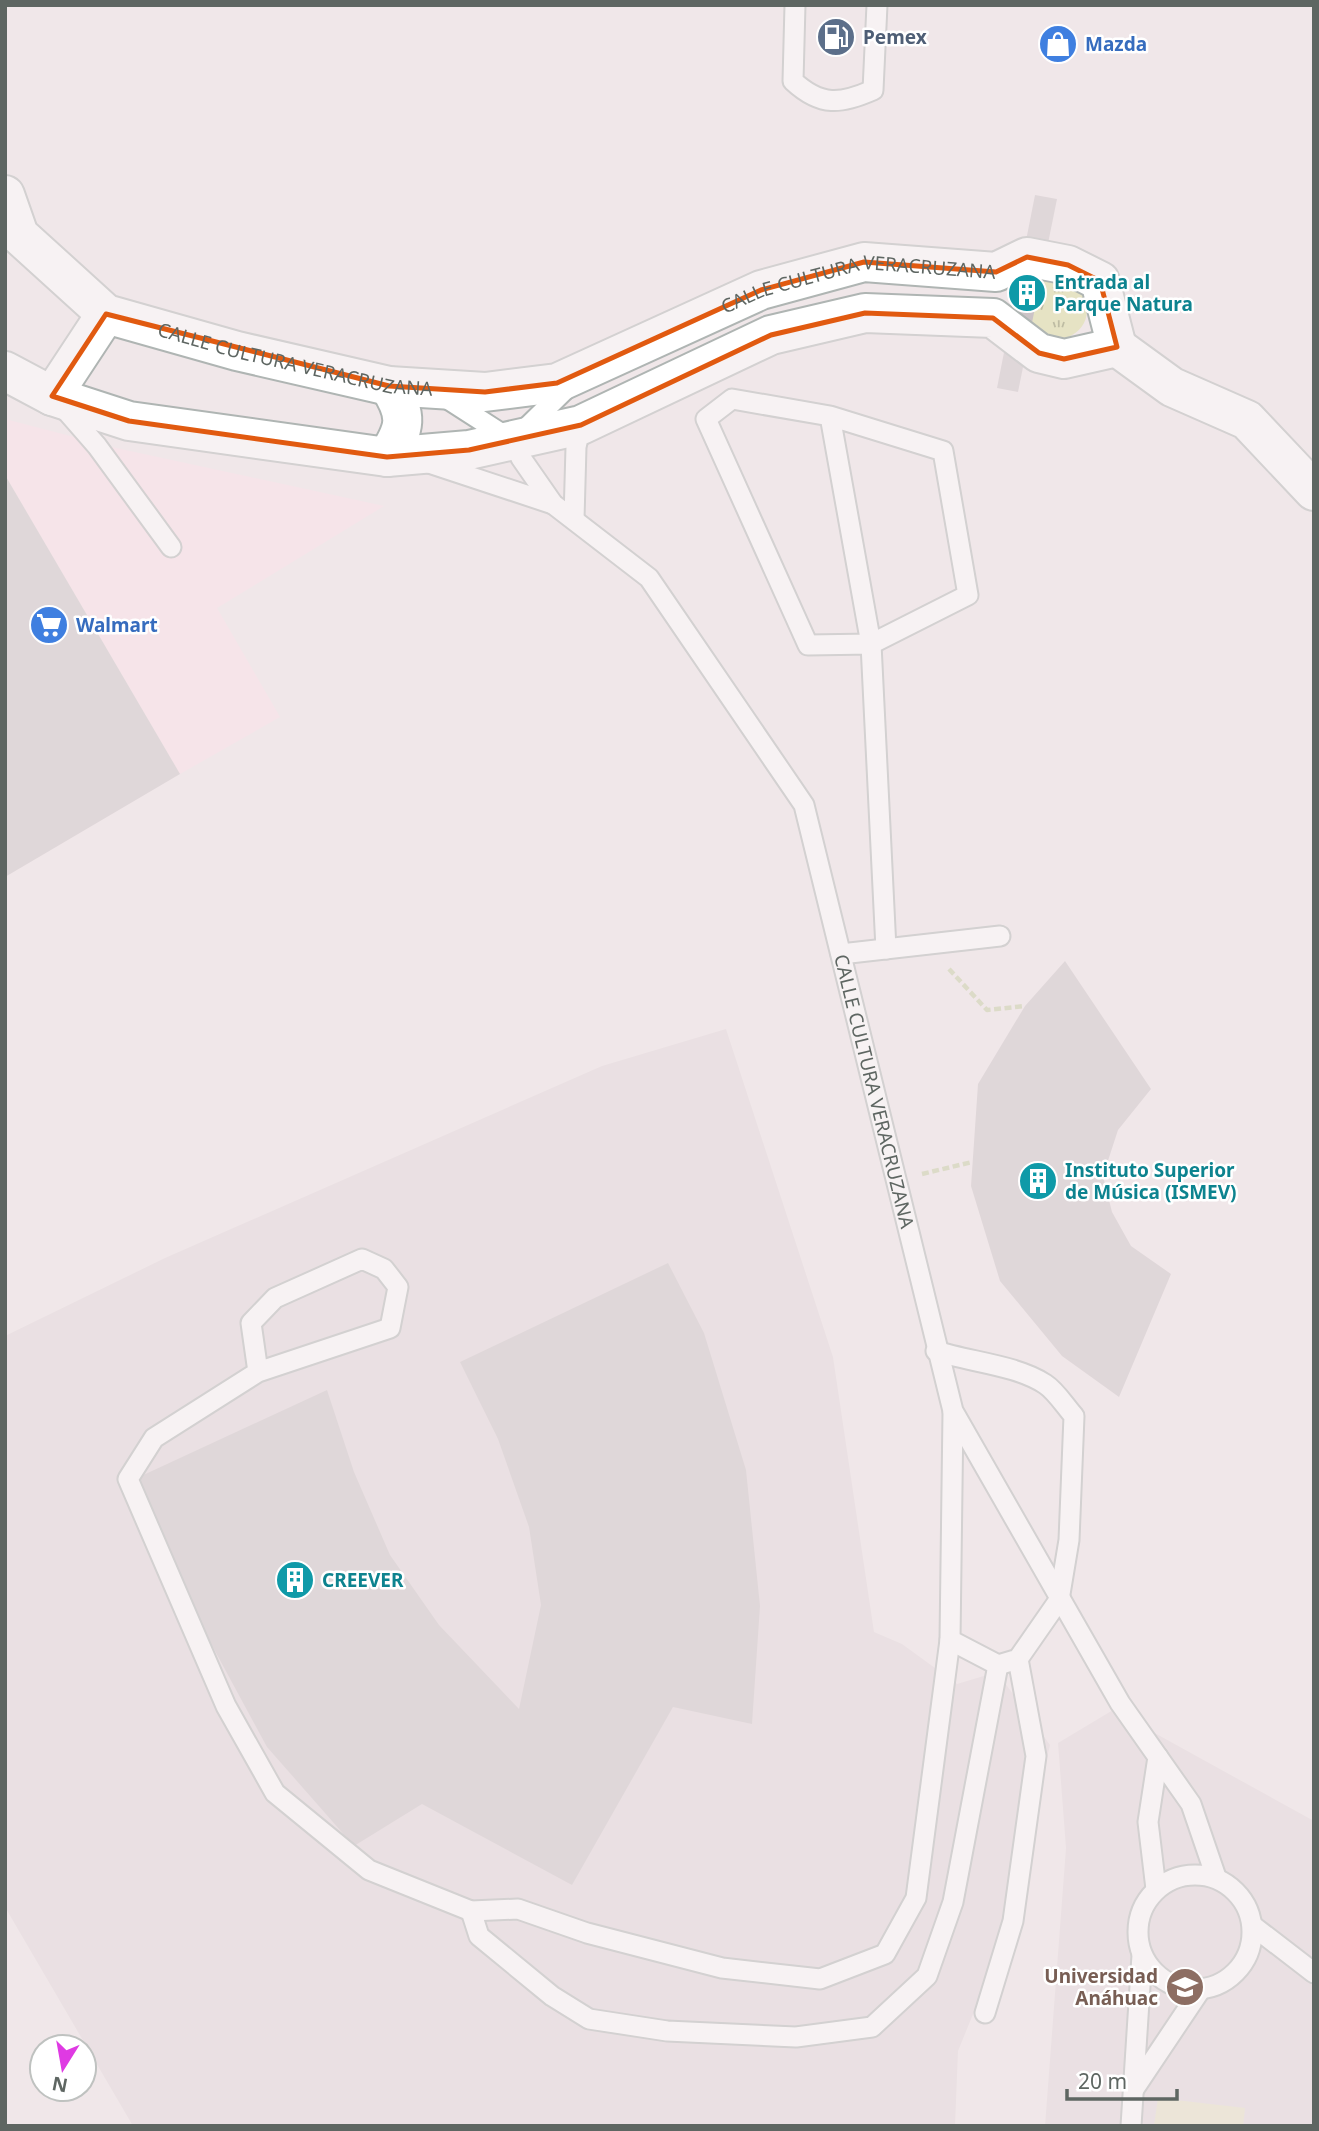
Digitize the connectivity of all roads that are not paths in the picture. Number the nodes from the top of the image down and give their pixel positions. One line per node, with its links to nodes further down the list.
1 (795, 5): 2 (lane)
2 (877, 5)
3 (5, 195): 5 (street, CALLE CULTURA VERACRUZANA)
4 (996, 272): 6 (street); 7 (street, CALLE CULTURA VERACRUZANA); 8 (street, CALLE CULTURA VERACRUZANA)
5 (106, 314): 10 (street, CALLE CULTURA VERACRUZANA); 12 (street)
6 (993, 318): 7 (street); 14 (street, CALLE CULTURA VERACRUZANA)
7 (1117, 347): 17 (street)
8 (585, 369): 11 (street, CALLE CULTURA VERACRUZANA); 15 (lane)
9 (5, 371): 12 (street, CALLE CULTURA VERACRUZANA)
10 (389, 386): 11 (street, CALLE CULTURA VERACRUZANA); 16 (street)
11 (430, 388): 15 (lane)
12 (52, 396): 16 (street, CALLE CULTURA VERACRUZANA); 20 (lane)
13 (830, 416): 21 (lane); 21 (lane); 21 (lane)
14 (581, 425): 15 (street, CALLE CULTURA VERACRUZANA); 19 (lane)
15 (513, 441): 16 (street, CALLE CULTURA VERACRUZANA); 18 (lane)
16 (398, 457): 18 (lane, CALLE CULTURA VERACRUZANA)
17 (1314, 491)
18 (553, 504): 19 (lane, CALLE CULTURA VERACRUZANA)
19 (573, 519): 24 (lane, CALLE CULTURA VERACRUZANA)
20 (171, 547)
21 (871, 645): 23 (lane)
22 (1000, 936): 23 (lane)
23 (886, 949): 24 (lane)
24 (841, 954): 25 (lane, CALLE CULTURA VERACRUZANA)
25 (936, 1351): 27 (lane, CALLE CULTURA VERACRUZANA); 28 (lane)
26 (258, 1372): 26 (lane); 35 (lane)
27 (953, 1411): 28 (lane, CALLE CULTURA VERACRUZANA); 29 (lane)
28 (1059, 1600): 30 (lane); 32 (lane, CALLE CULTURA VERACRUZANA)
29 (950, 1640): 31 (lane); 35 (lane)
30 (1018, 1659): 31 (lane); 40 (lane)
31 (998, 1665): 35 (lane)
32 (1158, 1757): 33 (lane, CALLE CULTURA VERACRUZANA); 34 (lane)
33 (1216, 1877): 34 (lane); 36 (lane)
34 (1156, 1889): 37 (lane)
35 (471, 1911)
36 (1253, 1926): 38 (lane); 39 (lane)
37 (1142, 1955): 39 (lane); 41 (lane)
38 (1314, 1973)
39 (1201, 1989): 41 (lane)
40 (985, 2012)
41 (1133, 2090): 42 (lane)
42 (1131, 2126)

